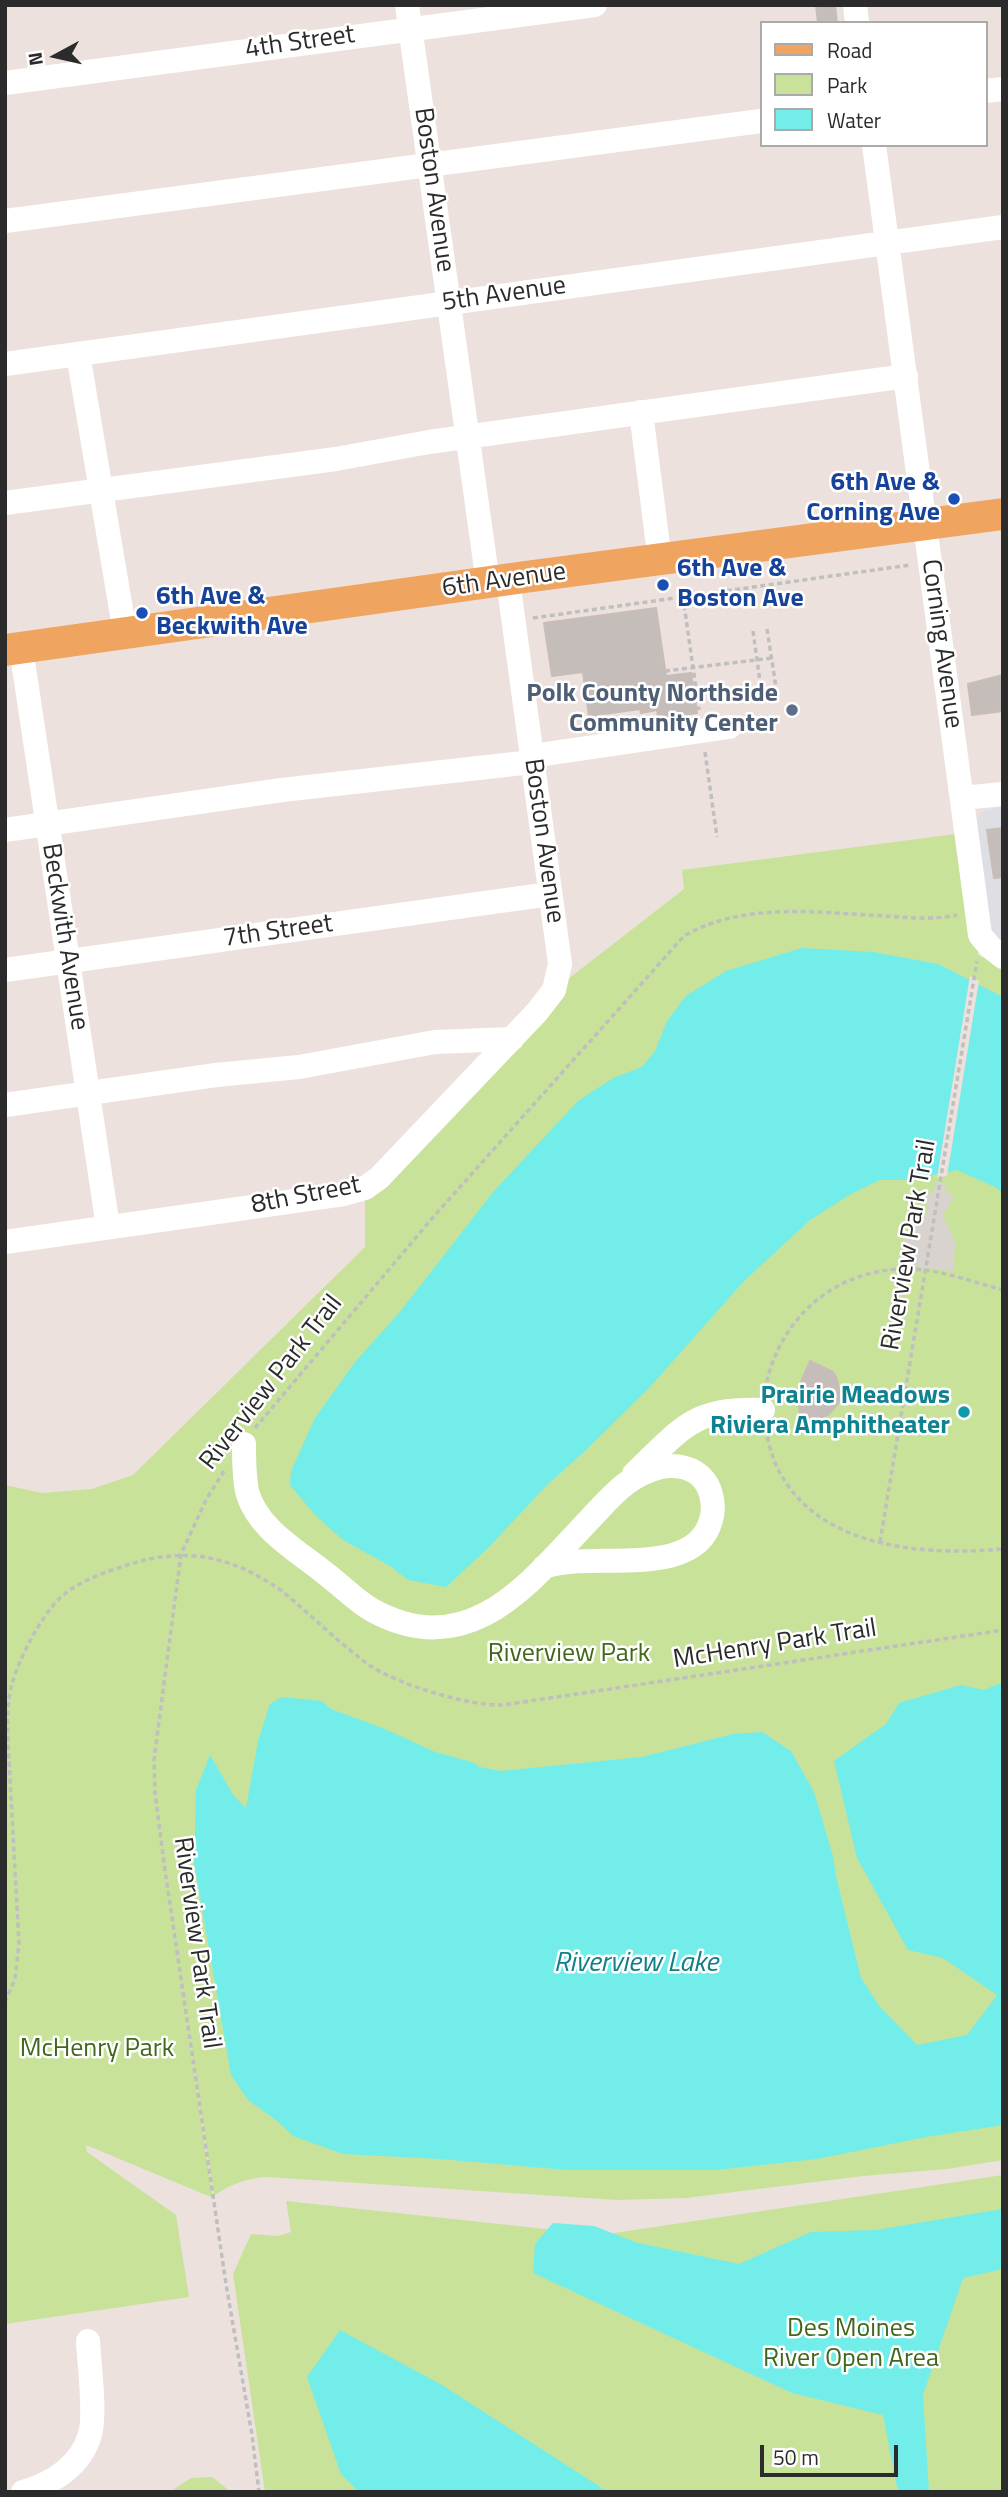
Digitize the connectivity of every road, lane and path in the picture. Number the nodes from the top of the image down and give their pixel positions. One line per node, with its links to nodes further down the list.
1 (595, 5): 2 (street, 4th Street)
2 (409, 17): 3 (street, 4th Street); 6 (street, Boston Avenue)
3 (5, 83)
4 (760, 121): 6 (street)
5 (874, 147): 9 (street, Corning Avenue)
6 (430, 166): 7 (street); 10 (street, Boston Avenue)
7 (5, 221)
8 (1003, 227): 9 (street, 5th Avenue)
9 (888, 243): 10 (street, 5th Avenue); 13 (street, Corning Avenue)
10 (449, 302): 11 (street, 5th Avenue); 15 (street, Boston Avenue)
11 (79, 354): 12 (street, 5th Avenue); 16 (street)
12 (5, 364)
13 (906, 376): 14 (street); 19 (street, Corning Avenue)
14 (641, 412): 15 (street); 20 (street)
15 (467, 437): 16 (street); 22 (street, Boston Avenue)
16 (101, 489): 17 (street); 26 (street)
17 (5, 503)
18 (1003, 514): 19 (main road, 6th Avenue)
19 (925, 525): 20 (main road, 6th Avenue); 36 (street, Corning Avenue)
20 (660, 561): 22 (main road, 6th Avenue)
21 (912, 565): 23 (path)
22 (498, 581): 26 (main road, 6th Avenue); 34 (street, Boston Avenue)
23 (531, 619)
24 (767, 629): 28 (path)
25 (753, 631): 29 (path)
26 (125, 634): 27 (main road, 6th Avenue)
27 (13, 649): 37 (street, Beckwith Avenue)
28 (772, 658): 29 (path); 31 (path)
29 (757, 660): 30 (path); 32 (path)
30 (665, 671)
31 (776, 687)
32 (761, 689)
33 (729, 727): 34 (street)
34 (532, 759): 37 (street); 39 (street, Boston Avenue)
35 (1003, 794): 36 (street)
36 (962, 798): 41 (street, Corning Avenue)
37 (48, 824): 38 (street); 43 (street, Beckwith Avenue)
38 (5, 830)
39 (550, 894): 43 (street, 7th Street); 45 (street, Boston Avenue)
40 (960, 914): 54 (path, Riverview Park Trail)
41 (979, 945): 42 (street); 51 (path, Riverview Park Trail)
42 (1003, 957)
43 (68, 961): 44 (street, 7th Street); 47 (street, Beckwith Avenue)
44 (5, 970)
45 (537, 1013): 46 (street, 8th Street)
46 (512, 1039): 47 (street); 49 (street, 8th Street)
47 (88, 1093): 48 (street); 49 (street, Beckwith Avenue)
48 (5, 1105)
49 (108, 1227): 50 (street, 8th Street)
50 (5, 1242)
51 (925, 1270): 52 (path); 53 (path); 56 (path, Riverview Park Trail)
52 (1003, 1290)
53 (763, 1410): 55 (street); 56 (path)
54 (244, 1444): 58 (path, Riverview Park Trail); 59 (street)
55 (626, 1481): 59 (street); 59 (street)
56 (880, 1542): 57 (path)
57 (1003, 1549)
58 (181, 1554): 60 (path, McHenry Park Trail); 61 (path, McHenry Park Trail); 64 (path, Riverview Park Trail)
59 (544, 1567)
60 (1003, 1630)
61 (5, 2002)
62 (88, 2341): 63 (street)
63 (23, 2492)
64 (259, 2492)

